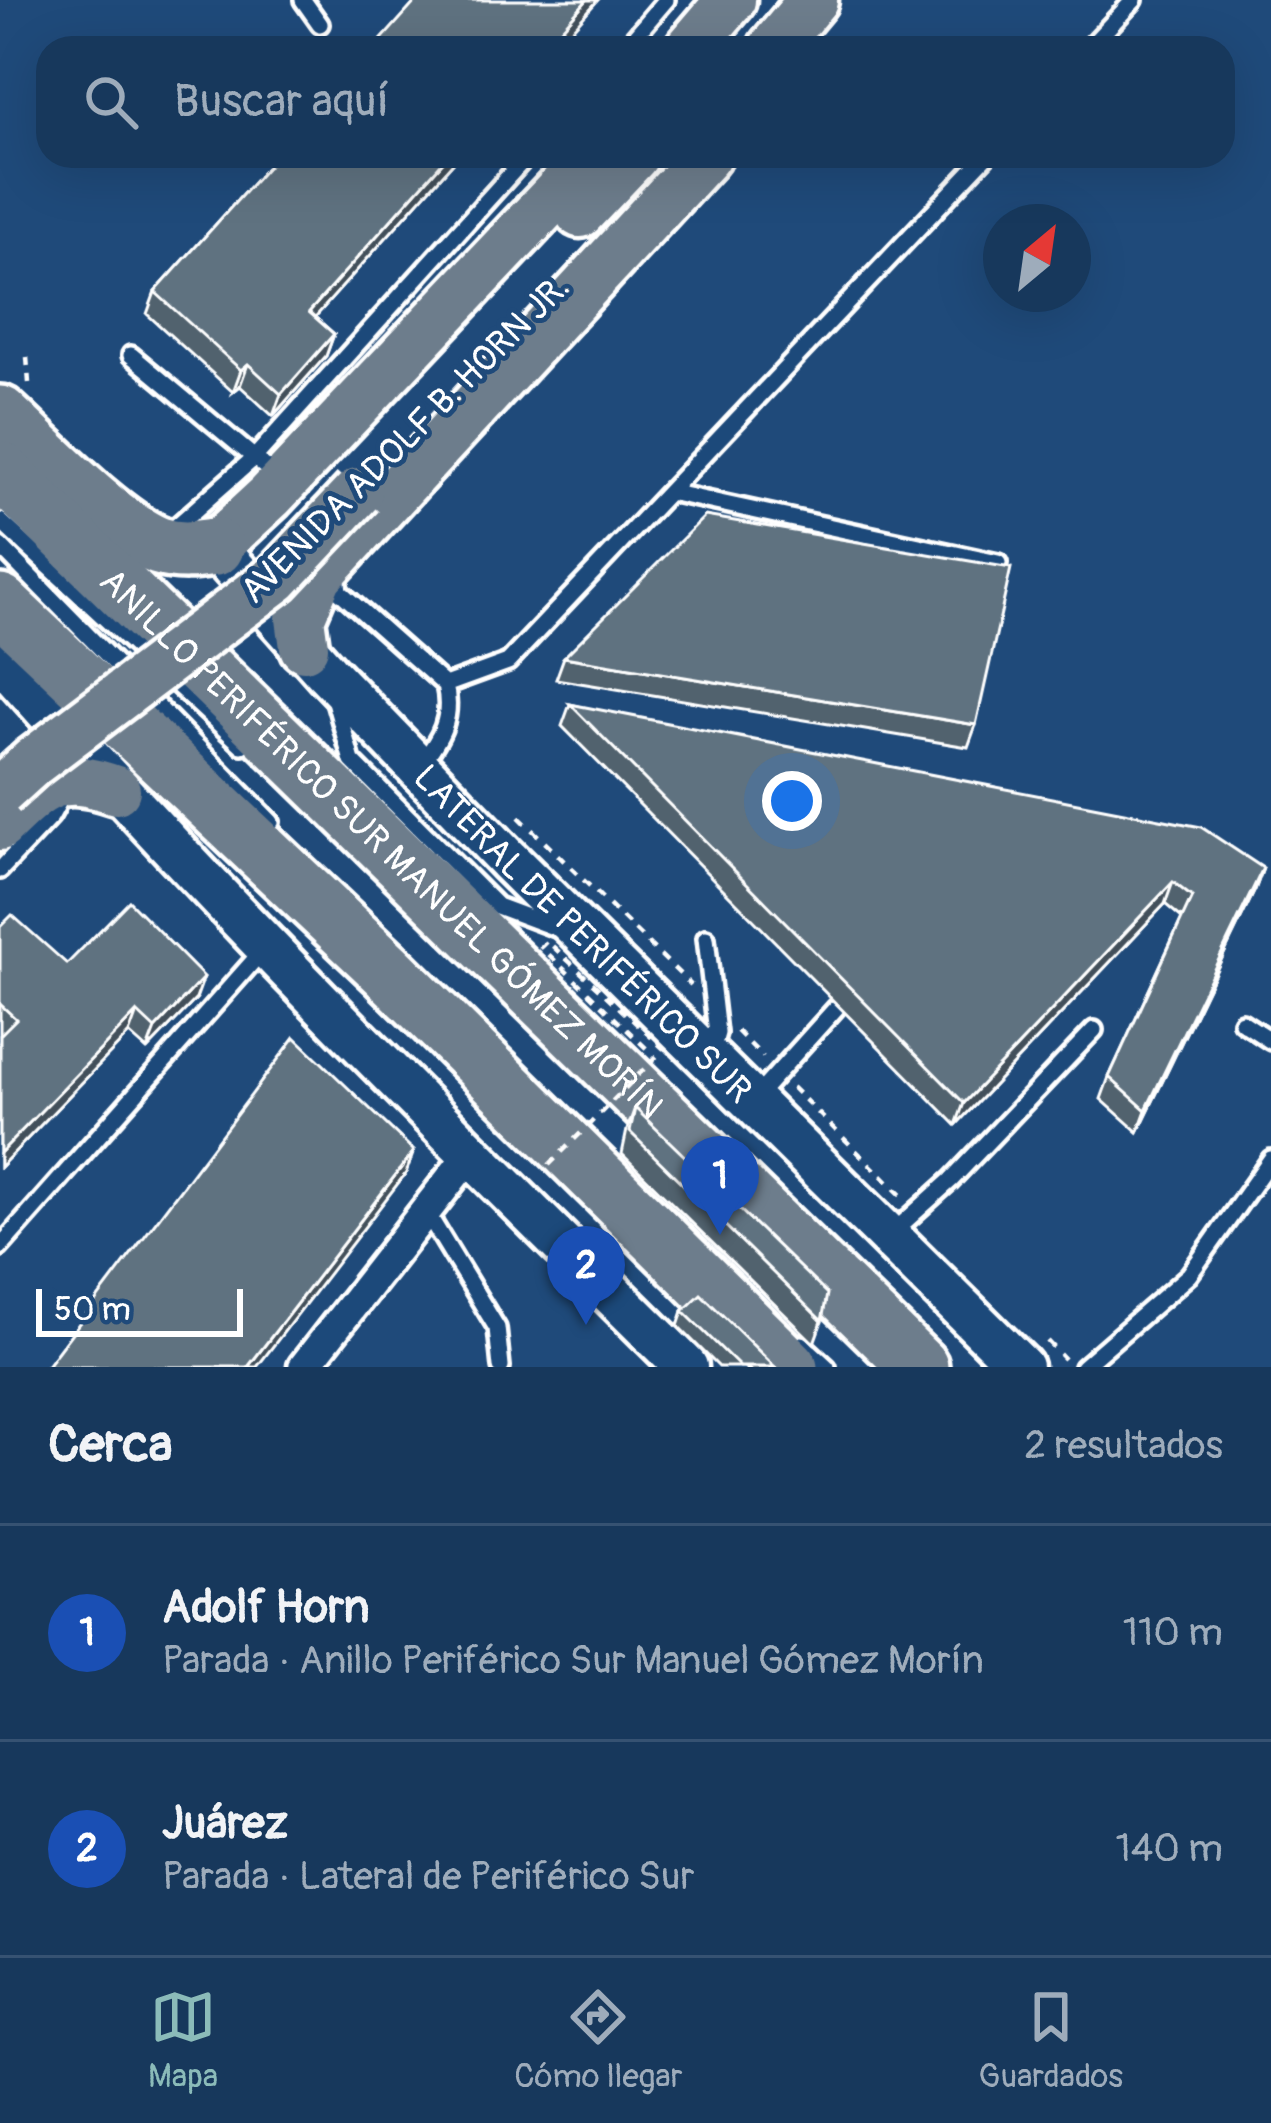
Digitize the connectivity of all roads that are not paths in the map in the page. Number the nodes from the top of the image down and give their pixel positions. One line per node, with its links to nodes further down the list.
1 (303, 0): 7 (lane)
2 (666, 0): 8 (lane)
3 (731, 0): 9 (main road)
4 (770, 0): 10 (main road)
5 (817, 0): 11 (main road); 12 (main road)
6 (1134, 0): 13 (lane)
7 (320, 24)
8 (635, 36)
9 (701, 36)
10 (743, 36)
11 (784, 36)
12 (806, 36)
13 (1100, 36)
14 (517, 168): 23 (lane)
15 (580, 168): 23 (main road)
16 (623, 168): 24 (main road, AVENIDA ADOLF B. HORN JR.)
17 (668, 168): 24 (main road, AVENIDA ADOLF B. HORN JR.)
18 (695, 168): 30 (main road)
19 (975, 168): 25 (lane)
20 (131, 355): 23 (lane)
21 (0, 415): 27 (highway)
22 (0, 470): 58 (highway, ANILLO PERIFÉRICO SUR MANUEL GÓMEZ MORÍN)
23 (269, 478): 27 (lane); 29 (main road); 30 (main road)
24 (346, 482): 36 (main road, AVENIDA ADOLF B. HORN JR.); 40 (main road, AVENIDA ADOLF B. HORN JR., bridge)
25 (669, 492): 31 (lane); 35 (lane)
26 (0, 521): 37 (lane)
27 (157, 545): 29 (highway)
28 (0, 546): 42 (lane)
29 (215, 547): 34 (street, LATERAL DE PERIFÉRICO SUR)
30 (334, 556): 34 (main road); 35 (lane)
31 (998, 563)
32 (0, 604): 59 (highway)
33 (0, 658): 39 (street)
34 (315, 660): 38 (street, LATERAL DE PERIFÉRICO SUR); 45 (lane)
35 (445, 685): 38 (lane)
36 (0, 749)
37 (258, 759)
38 (419, 766): 45 (street, LATERAL DE PERIFÉRICO SUR)
39 (94, 784): 41 (main road); 43 (lane); 46 (street)
40 (0, 792)
41 (0, 826)
42 (281, 832)
43 (0, 870)
44 (706, 938): 51 (lane)
45 (592, 941): 51 (street, LATERAL DE PERIFÉRICO SUR)
46 (266, 947): 53 (street); 57 (lane)
47 (836, 1008): 52 (lane)
48 (1242, 1022): 50 (lane)
49 (1094, 1030): 56 (lane)
50 (1271, 1041)
51 (710, 1057): 52 (street, LATERAL DE PERIFÉRICO SUR)
52 (766, 1085): 56 (street, LATERAL DE PERIFÉRICO SUR)
53 (471, 1153): 55 (street); 63 (street)
54 (1271, 1159): 67 (lane)
55 (427, 1213): 61 (street); 62 (lane)
56 (903, 1224): 60 (street, LATERAL DE PERIFÉRICO SUR)
57 (0, 1247)
58 (842, 1292): 65 (highway, ANILLO PERIFÉRICO SUR MANUEL GÓMEZ MORÍN); 66 (highway)
59 (790, 1351): 64 (lane)
60 (1031, 1352)
61 (304, 1367)
62 (501, 1367)
63 (686, 1367)
64 (827, 1367)
65 (919, 1367)
66 (935, 1367)
67 (1083, 1367)

